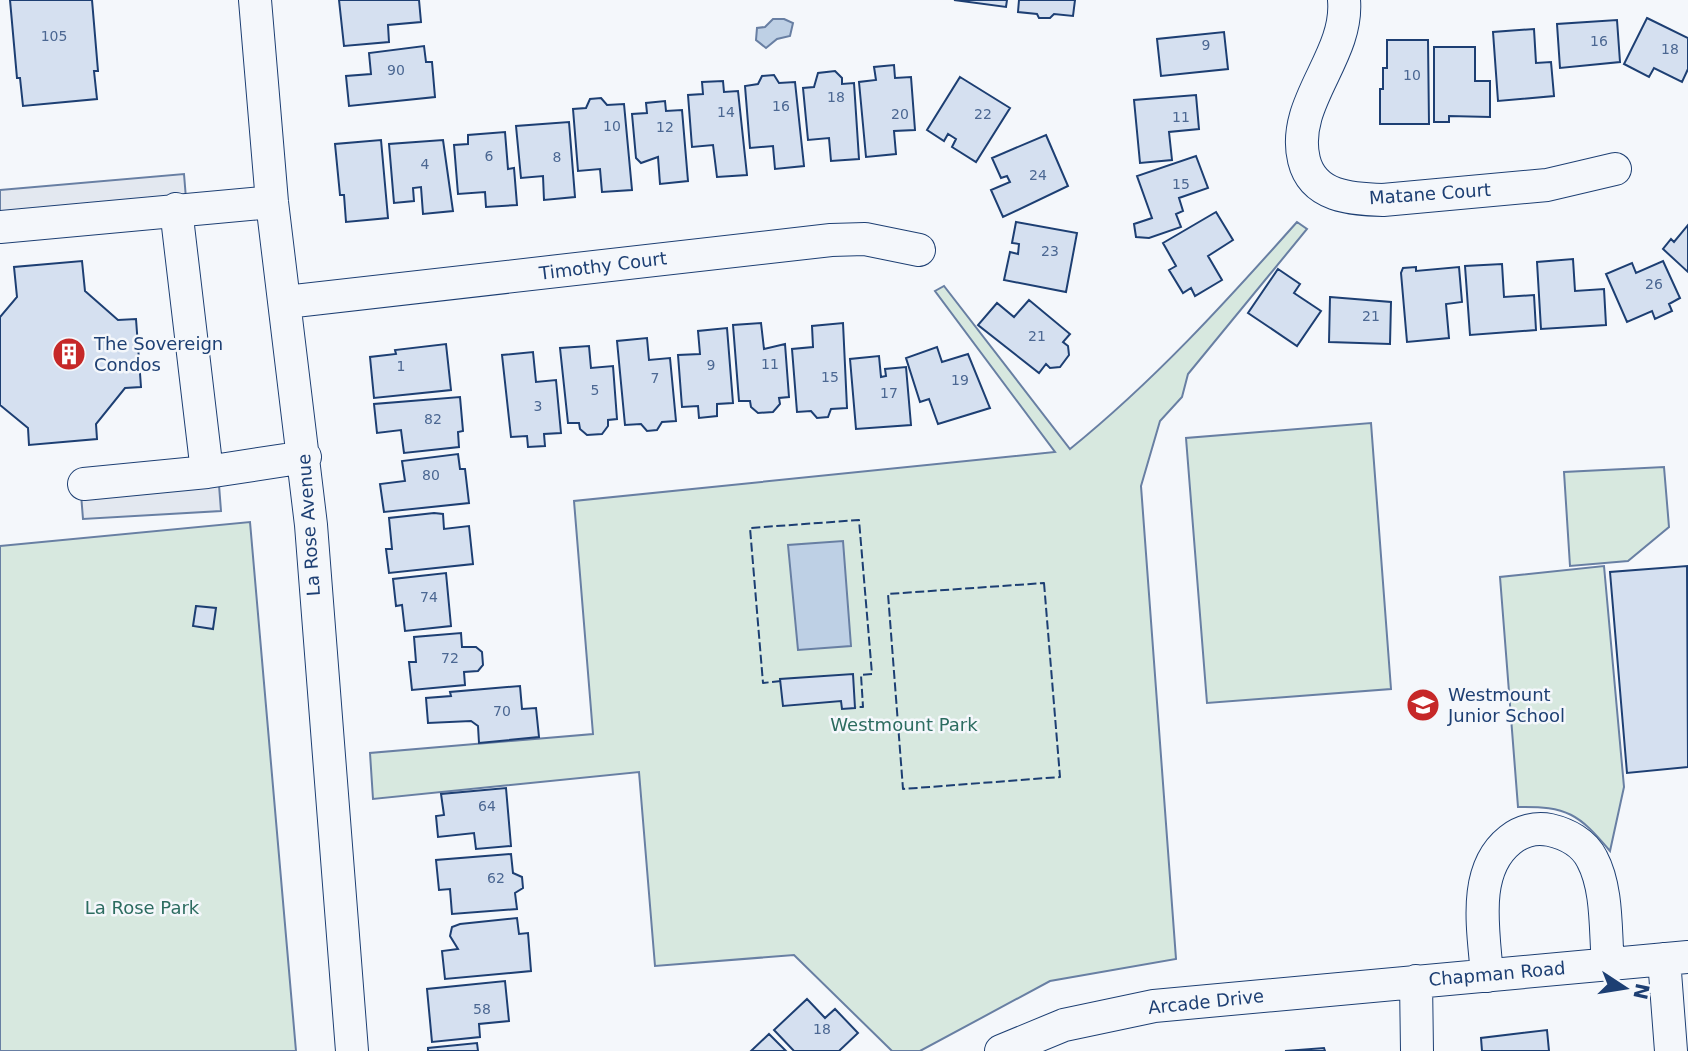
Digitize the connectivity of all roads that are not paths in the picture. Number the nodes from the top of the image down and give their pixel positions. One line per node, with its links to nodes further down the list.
1 (255, 0): 4 (street, La Rose Avenue)
2 (1344, 0): 3 (street, Matane Court)
3 (1615, 169)
4 (272, 202): 5 (street); 8 (street, La Rose Avenue)
5 (176, 209): 6 (street); 10 (street)
6 (0, 227)
7 (919, 250): 8 (street, Timothy Court)
8 (286, 302): 9 (street, La Rose Avenue)
9 (304, 457): 10 (street); 16 (street, La Rose Avenue)
10 (207, 472): 11 (street)
11 (84, 484)
12 (1676, 958): 13 (street, Chapman Road); 19 (street)
13 (1608, 964): 14 (street, Chapman Road); 14 (street)
14 (1487, 976): 15 (street, Chapman Road)
15 (1416, 981): 17 (street, Arcade Drive); 18 (street, Chapman Road)
16 (352, 1051)
17 (1001, 1051)
18 (1417, 1051)
19 (1671, 1051)

